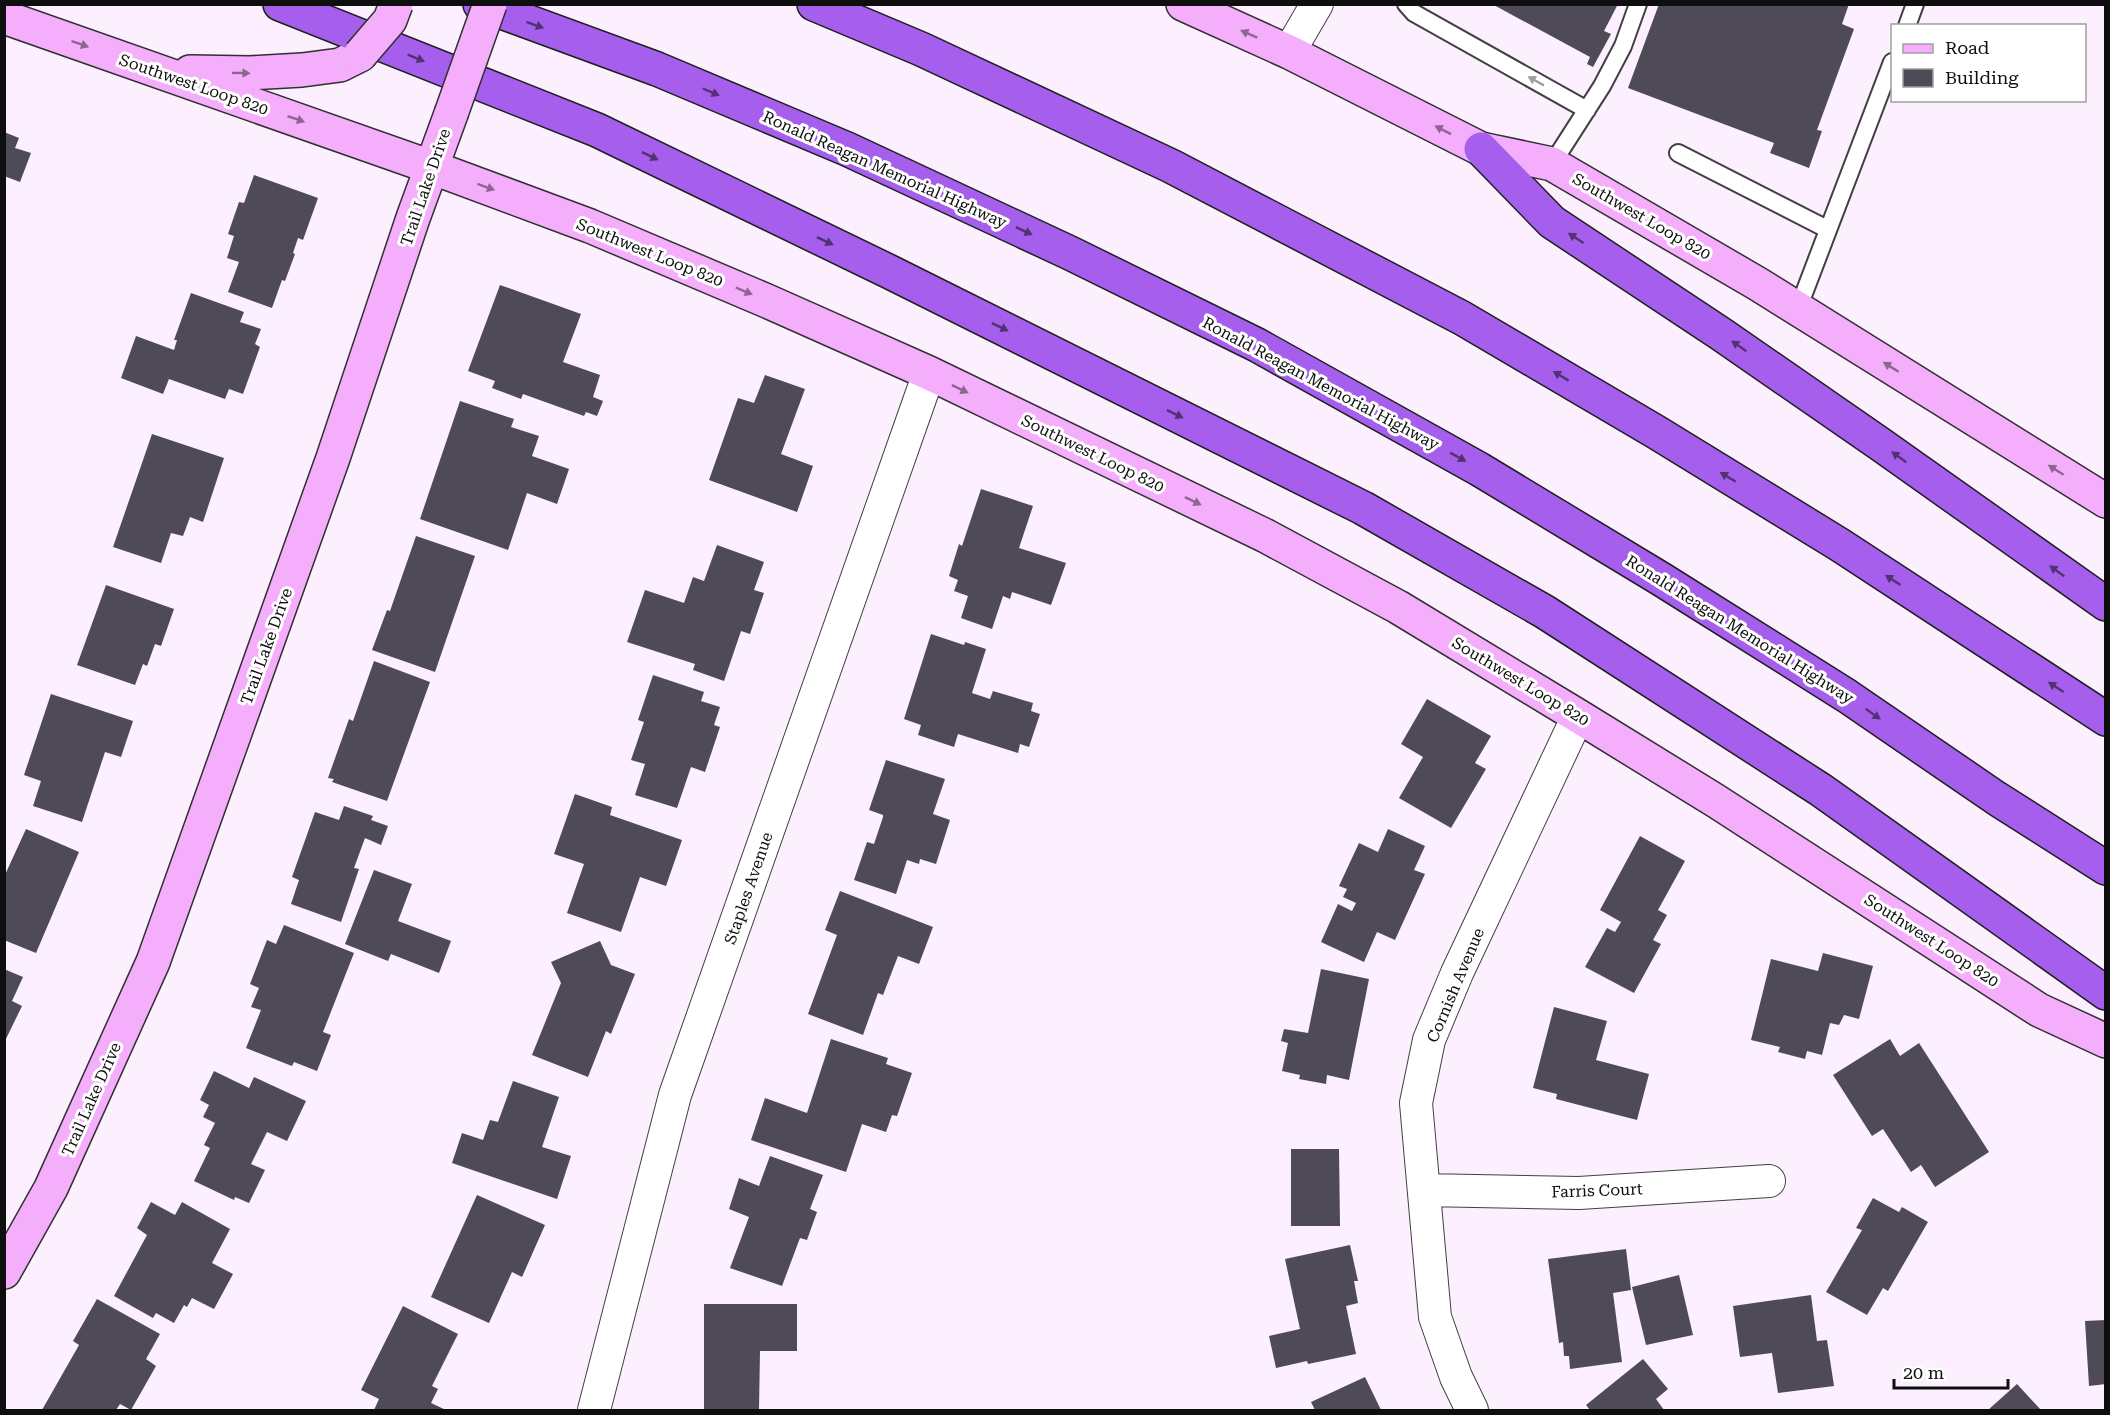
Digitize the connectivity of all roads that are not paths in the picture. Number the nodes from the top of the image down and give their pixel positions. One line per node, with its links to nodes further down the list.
1 (280, 4): 29 (highway, one-way to 29)
2 (396, 4): 15 (main road, one-way to 2, bridge)
3 (480, 4): 28 (highway, Ronald Reagan Memorial Highway, one-way to 28)
4 (490, 4): 20 (main road, Trail Lake Drive, bridge)
5 (814, 4): 27 (highway, one-way to 5)
6 (1183, 4): 13 (main road, Southwest Loop 820, one-way to 6)
7 (1317, 4): 13 (street)
8 (1406, 4): 16 (lane, one-way to 8)
9 (1638, 4): 16 (lane)
10 (1915, 4): 12 (lane)
11 (4, 17): 15 (main road, Southwest Loop 820, one-way to 15)
12 (1908, 24)
13 (1289, 52): 17 (main road, Southwest Loop 820, one-way to 13)
14 (1891, 67): 21 (lane)
15 (161, 72): 20 (main road, Southwest Loop 820, one-way to 20)
16 (1587, 110): 19 (lane)
17 (1481, 149): 19 (main road, Southwest Loop 820); 25 (highway, one-way to 17)
18 (1678, 153): 21 (lane)
19 (1552, 164): 22 (main road, Southwest Loop 820)
20 (431, 167): 23 (main road, Southwest Loop 820, one-way to 23); 33 (main road, Trail Lake Drive)
21 (1827, 229): 22 (lane)
22 (1798, 309): 24 (main road, Southwest Loop 820, one-way to 22)
23 (929, 374): 26 (main road, Southwest Loop 820, one-way to 26); 34 (street, Staples Avenue)
24 (2106, 501)
25 (2106, 604)
26 (1578, 716): 30 (main road, Southwest Loop 820); 32 (street, Cornish Avenue)
27 (2106, 718)
28 (2106, 868)
29 (2106, 993)
30 (2106, 1041)
31 (1769, 1181): 32 (street, Farris Court)
32 (1424, 1190): 35 (street, Cornish Avenue)
33 (4, 1272)
34 (594, 1410)
35 (1472, 1410)

